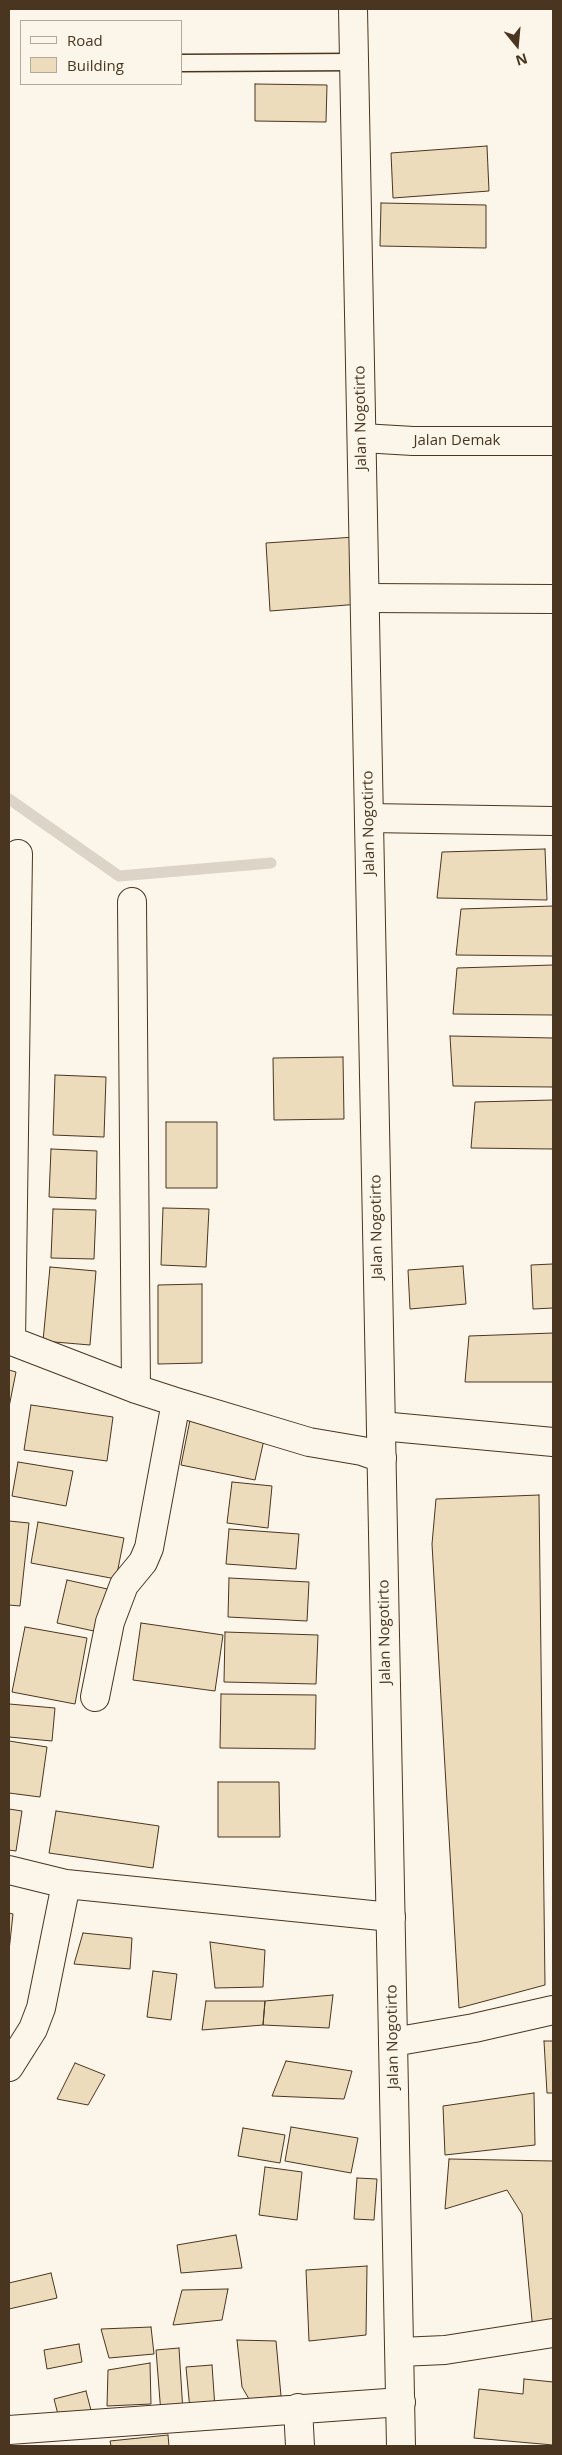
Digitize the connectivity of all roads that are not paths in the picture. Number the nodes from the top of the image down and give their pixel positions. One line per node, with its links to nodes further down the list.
1 (353, 9): 2 (street, Jalan Nogotirto)
2 (354, 62): 3 (lane); 4 (street, Jalan Nogotirto)
3 (182, 63)
4 (362, 438): 5 (street, Jalan Demak); 6 (street, Jalan Nogotirto)
5 (553, 441)
6 (365, 598): 7 (street); 8 (street, Jalan Nogotirto)
7 (553, 598)
8 (369, 818): 9 (street); 15 (street, Jalan Nogotirto)
9 (553, 821)
10 (18, 854): 12 (street)
11 (132, 902): 13 (street)
12 (10, 1340): 13 (street)
13 (136, 1389): 14 (street)
14 (176, 1402): 17 (street); 18 (street)
15 (381, 1426): 16 (street); 17 (street, Jalan Nogotirto)
16 (553, 1442)
17 (382, 1458): 21 (street, Jalan Nogotirto)
18 (95, 1697)
19 (9, 1870): 20 (street)
20 (66, 1884): 21 (street); 24 (street)
21 (391, 1917): 23 (street, Jalan Nogotirto)
22 (553, 2010): 23 (street)
23 (393, 2042): 26 (street, Jalan Nogotirto)
24 (9, 2067)
25 (553, 2333): 26 (street)
26 (400, 2352): 27 (street, Jalan Nogotirto)
27 (400, 2402): 28 (street); 32 (street, Jalan Nogotirto)
28 (298, 2408): 30 (street); 31 (street)
29 (9, 2430): 30 (street)
30 (46, 2437)
31 (300, 2446)
32 (401, 2446)

